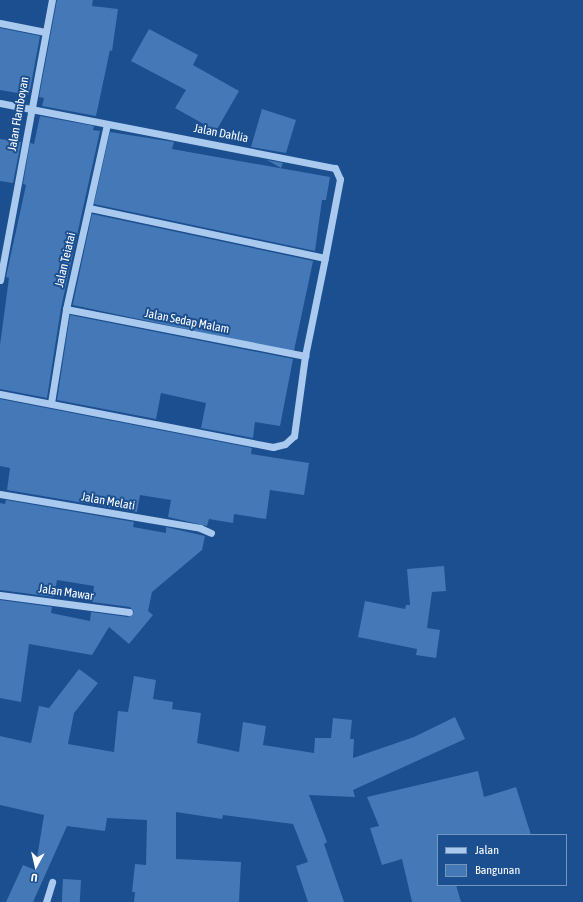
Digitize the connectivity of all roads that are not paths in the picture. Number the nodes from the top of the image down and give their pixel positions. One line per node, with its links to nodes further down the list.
1 (52, 0): 3 (street, Jalan Flamboyan)
2 (0, 23): 3 (street)
3 (46, 32): 5 (street, Jalan Flamboyan)
4 (0, 103): 5 (street, Jalan Dahlia)
5 (31, 109): 6 (street, Jalan Dahlia); 9 (street, Jalan Flamboyan)
6 (107, 124): 7 (street, Jalan Teiatai); 8 (street, Jalan Dahlia)
7 (90, 208): 8 (street); 10 (street, Jalan Teiatai)
8 (325, 258): 11 (street)
9 (0, 280)
10 (66, 309): 11 (street, Jalan Sedap Malam); 13 (street, Jalan Teiatai)
11 (305, 356): 13 (street)
12 (0, 394): 13 (street)
13 (51, 403)
14 (0, 494): 15 (street, Jalan Melati)
15 (211, 533)
16 (0, 595): 17 (street, Jalan Mawar)
17 (128, 612)
18 (52, 882): 19 (street)
19 (46, 902)

